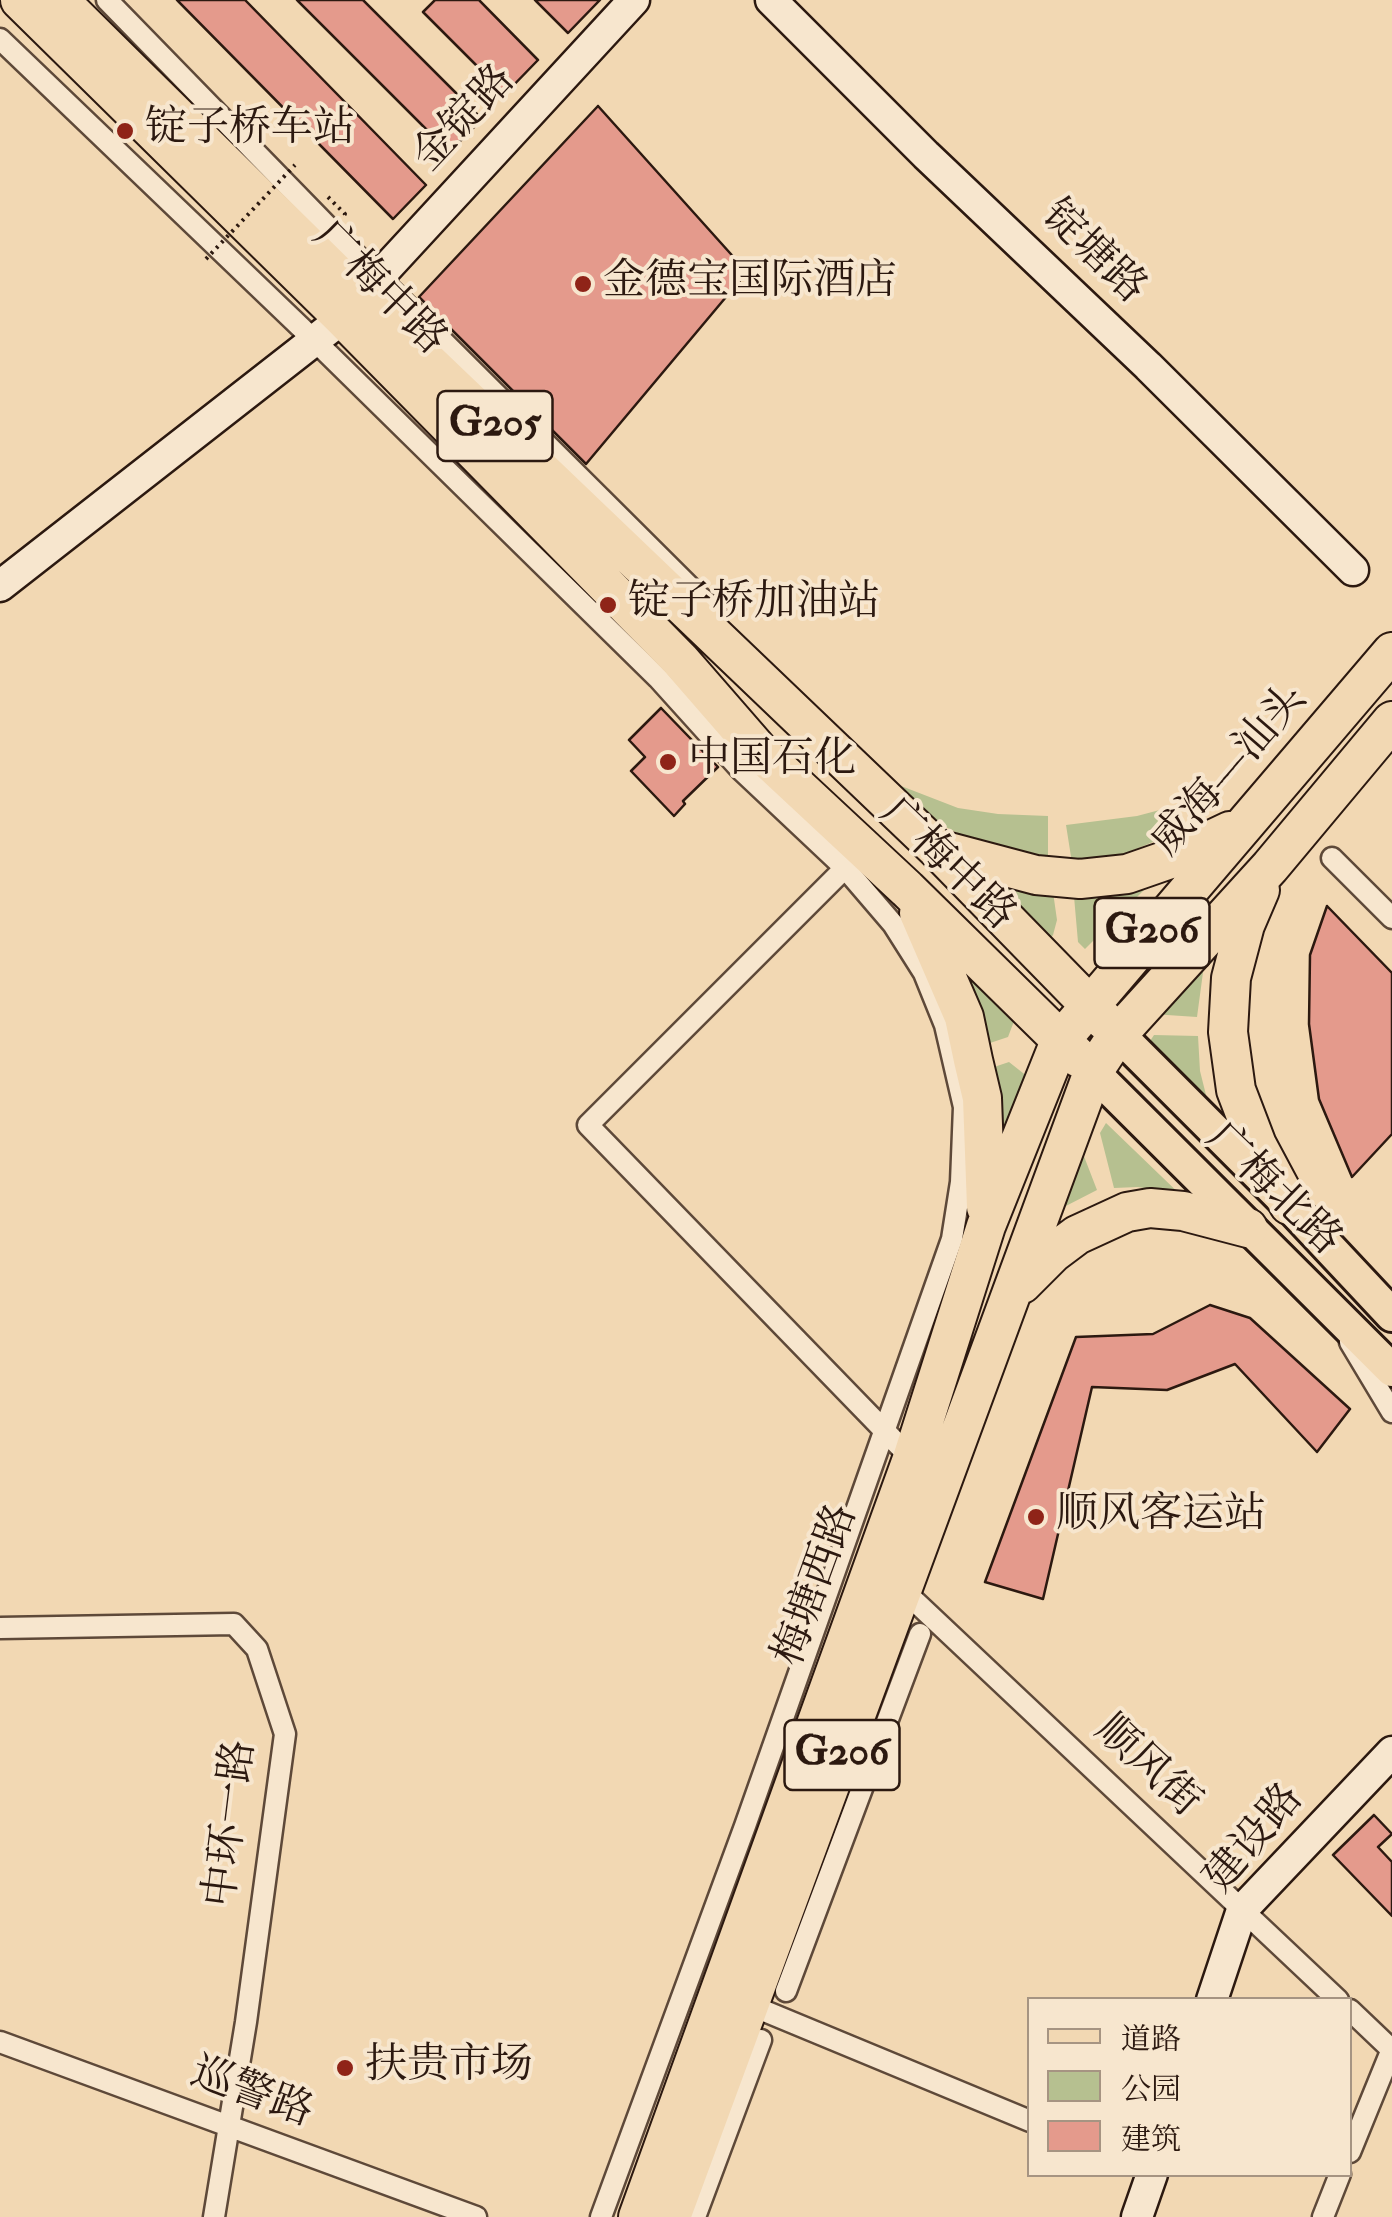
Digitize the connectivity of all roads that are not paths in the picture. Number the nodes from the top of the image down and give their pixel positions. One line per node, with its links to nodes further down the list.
1 (20, 0): 7 (highway, 广梅中路 / G205)
2 (58, 0): 7 (highway, 广梅中路 / G205)
3 (107, 0): 7 (street)
4 (634, 0): 7 (street, 金锭路)
5 (771, 0): 9 (street, 锭塘路)
6 (0, 39): 7 (street)
7 (338, 311): 8 (street); 10 (street); 14 (highway, 广梅中路 / G205); 15 (highway, 广梅中路 / G205)
8 (0, 567)
9 (1353, 570)
10 (0, 586)
11 (1392, 652): 13 (highway, 威海—汕头 / G206)
12 (1392, 720): 17 (highway, 威海—汕头 / G206)
13 (1243, 825): 14 (highway); 22 (highway, 威海—汕头 / G206)
14 (936, 848): 19 (highway, 广梅中路 / G205)
15 (855, 858): 18 (highway, 广梅中路 / G205); 34 (street); 34 (street)
16 (1332, 858): 20 (street)
17 (1270, 867): 23 (highway, 威海—汕头 / G206); 26 (highway)
18 (907, 888): 21 (highway, 广梅中路 / G205); 27 (highway)
19 (996, 910): 21 (highway); 22 (highway, 广梅中路 / G205)
20 (1392, 918)
21 (961, 942): 24 (highway, 广梅中路 / G205)
22 (1090, 1006): 23 (highway, 广梅中路 / G205); 24 (highway, 威海—汕头 / G206)
23 (1118, 1034): 25 (highway, 威海—汕头 / G206); 26 (main road, 广梅北路)
24 (1060, 1041): 25 (highway, 广梅中路 / G205); 27 (highway, 梅塘西路 / G206)
25 (1093, 1072): 28 (main road, 广梅北路); 29 (highway, 梅塘西路 / G206)
26 (1289, 1206): 31 (main road, 广梅北路)
27 (986, 1226): 35 (highway, 梅塘西路 / G206)
28 (1248, 1228): 29 (highway); 30 (main road, 广梅北路)
29 (1014, 1293): 36 (highway, 梅塘西路 / G206)
30 (1329, 1306): 32 (main road, 广梅北路); 33 (street)
31 (1392, 1315)
32 (1392, 1370)
33 (1392, 1412)
34 (885, 1428): 35 (street); 55 (street)
35 (912, 1459): 56 (highway, 梅塘西路 / G206)
36 (903, 1590): 40 (street, 顺风街); 45 (highway, 梅塘西路 / G206)
37 (0, 1628): 49 (street, 中环一路)
38 (920, 1634): 41 (street)
39 (1392, 1752): 40 (street, 建设路)
40 (1242, 1910): 42 (street, 建设路); 43 (street, 顺风街)
41 (786, 1990)
42 (1213, 1997)
43 (1335, 1997)
44 (1352, 2012): 47 (street)
45 (756, 2022): 48 (street); 57 (highway, 梅塘西路 / G206); 58 (street)
46 (0, 2042): 49 (street, 巡警路)
47 (1392, 2050): 50 (street)
48 (1027, 2119)
49 (229, 2126): 53 (street, 中环一路); 54 (street, 巡警路)
50 (1352, 2147)
51 (1151, 2177): 59 (street)
52 (1339, 2177): 60 (street)
53 (214, 2217)
54 (476, 2217)
55 (602, 2217)
56 (638, 2217)
57 (671, 2217)
58 (696, 2217)
59 (1138, 2217)
60 (1323, 2217)

